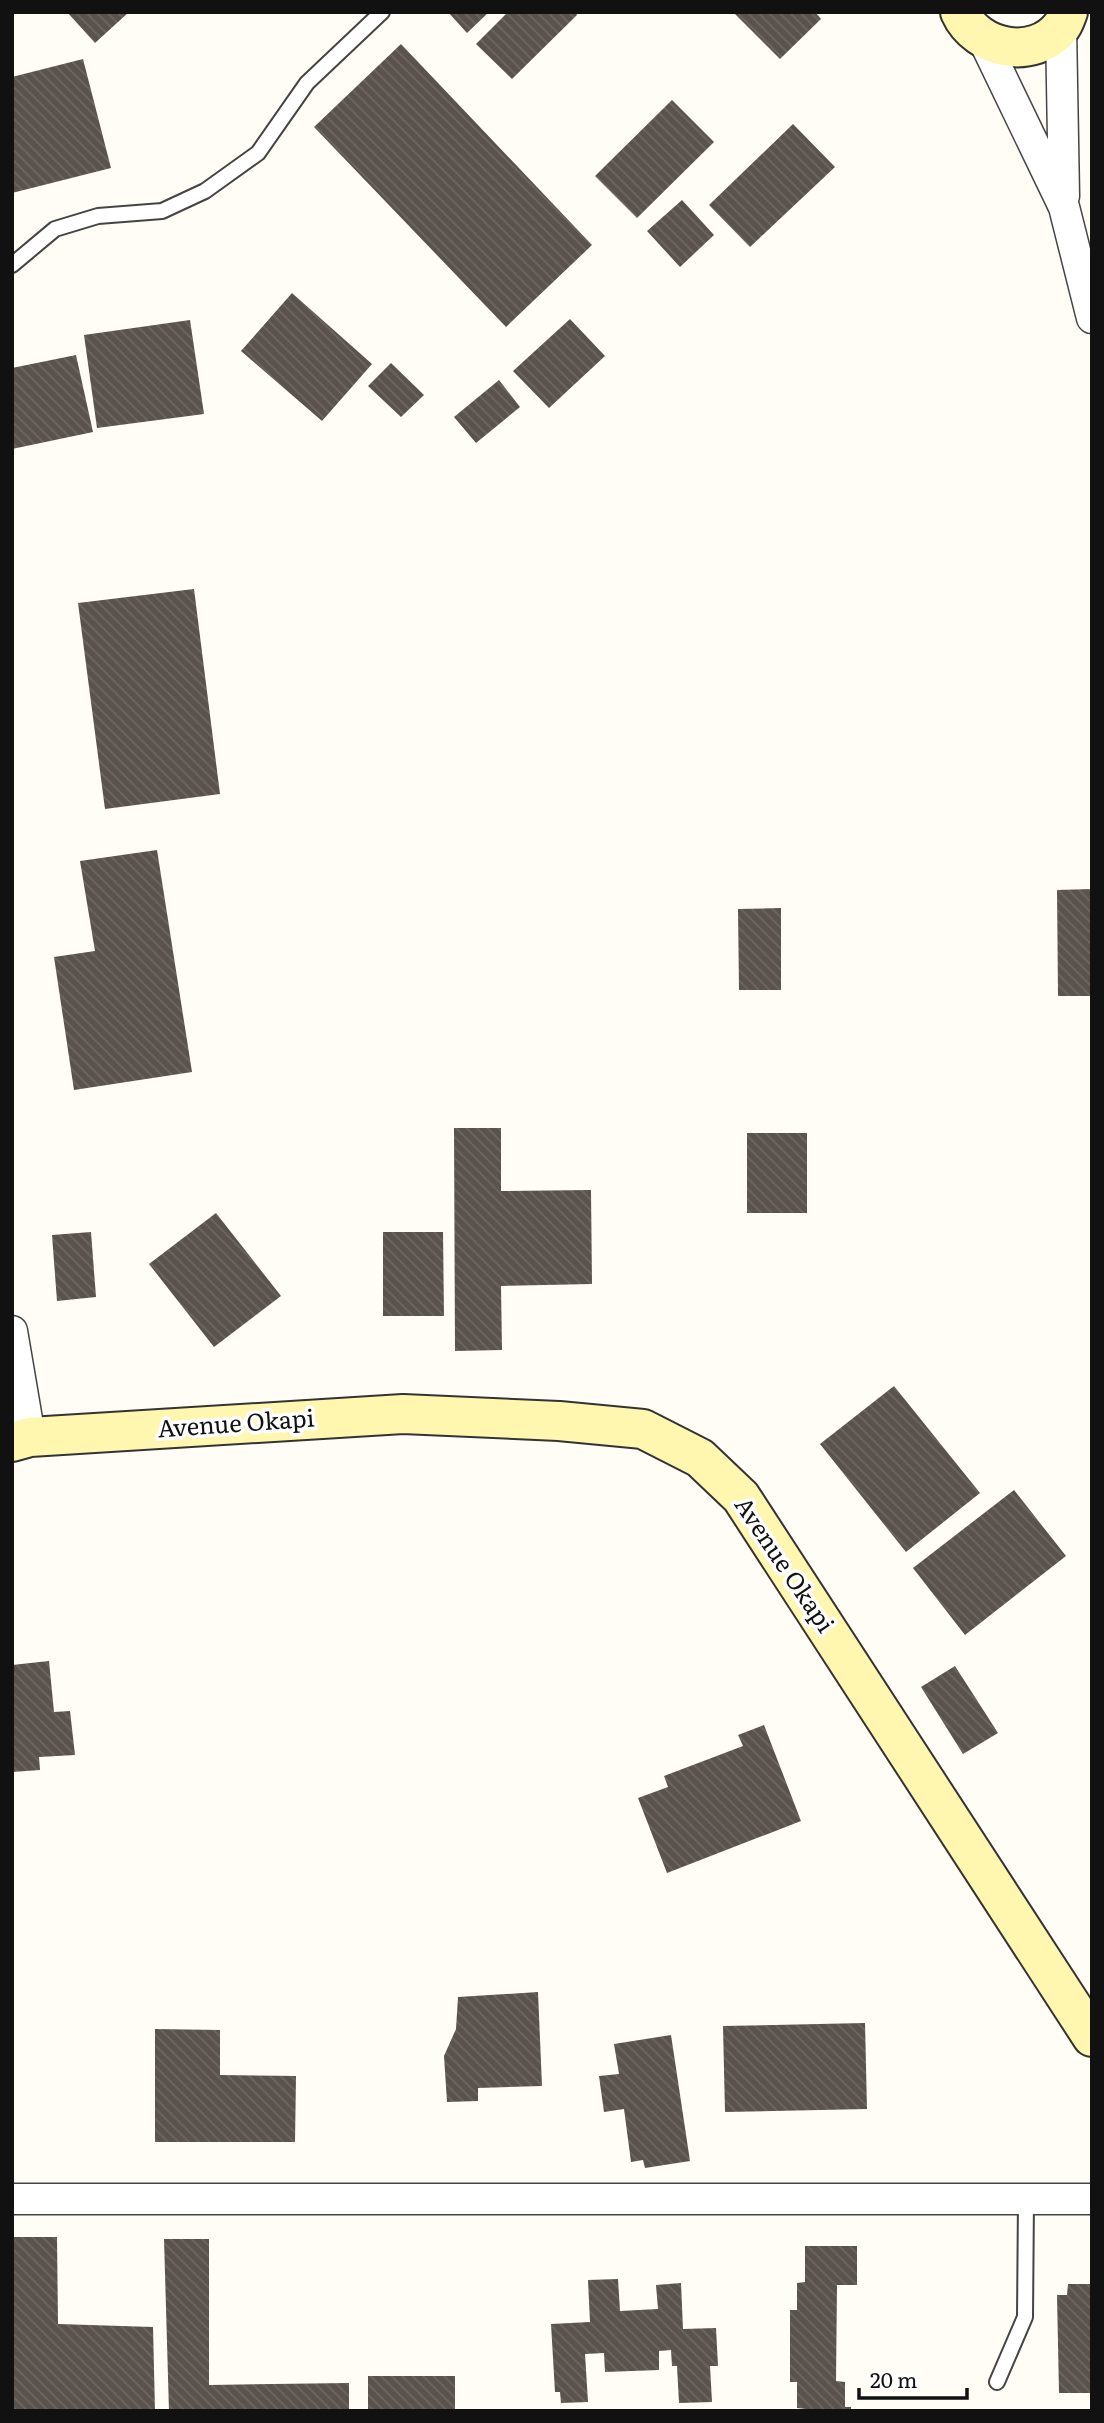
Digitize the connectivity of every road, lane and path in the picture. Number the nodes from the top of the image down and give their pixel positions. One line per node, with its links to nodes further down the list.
1 (382, 12): 5 (lane)
2 (1065, 20): 3 (street); 4 (street)
3 (971, 26): 4 (street)
4 (1064, 207): 6 (street)
5 (12, 265)
6 (1092, 318)
7 (12, 1331): 8 (street)
8 (21, 1440): 9 (street, Avenue Okapi)
9 (1086, 2014)
10 (12, 2199): 11 (street)
11 (1026, 2199): 12 (street); 13 (lane)
12 (1092, 2199)
13 (997, 2382)

